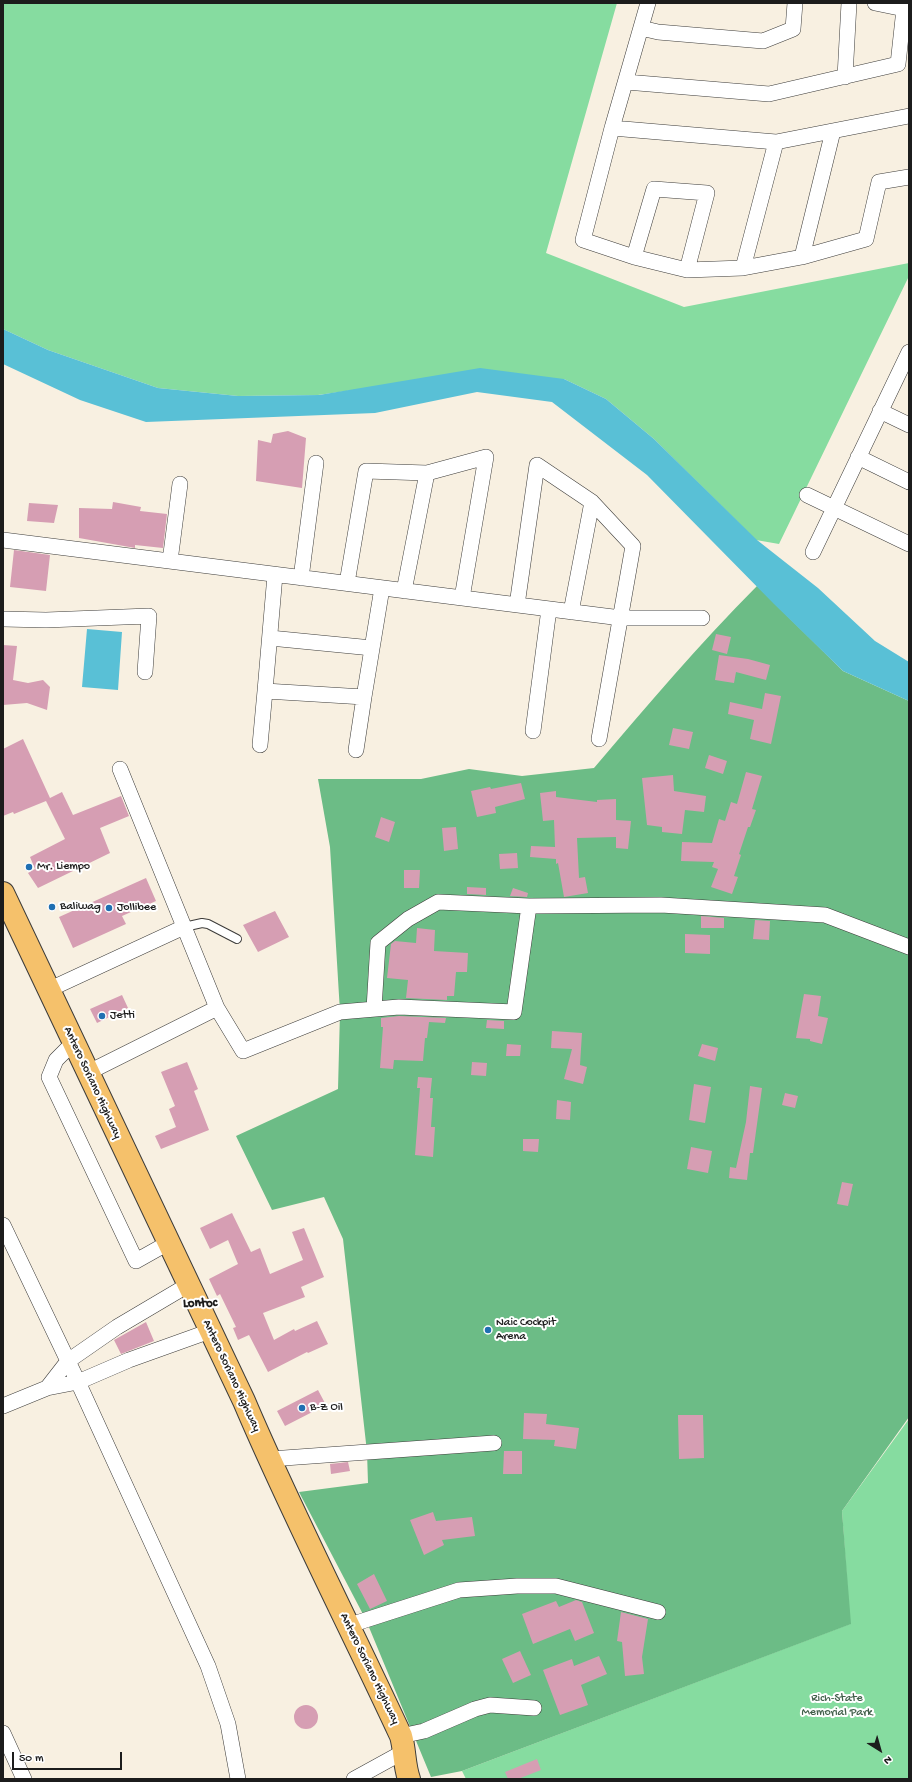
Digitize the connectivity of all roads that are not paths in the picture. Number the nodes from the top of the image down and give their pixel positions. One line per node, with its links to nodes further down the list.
1 (648, 3): 6 (street)
2 (795, 3): 6 (street)
3 (849, 3): 7 (street)
4 (875, 3): 5 (street)
5 (907, 10): 7 (street)
6 (641, 28): 8 (street)
7 (845, 77): 8 (street)
8 (626, 82): 10 (street)
9 (909, 116): 11 (street)
10 (612, 128): 12 (street); 14 (street)
11 (833, 131): 12 (street); 15 (street)
12 (776, 142): 16 (street)
13 (909, 177): 15 (street)
14 (634, 257): 17 (street); 17 (street)
15 (802, 257): 16 (street)
16 (743, 268): 17 (street)
17 (687, 270)
18 (907, 360): 19 (street)
19 (880, 411): 20 (street); 21 (street)
20 (909, 425)
21 (858, 457): 24 (street); 28 (street)
22 (316, 462): 34 (street)
23 (426, 473): 35 (street); 37 (street); 38 (street)
24 (909, 482)
25 (180, 484): 32 (street)
26 (807, 495): 28 (street)
27 (592, 502): 39 (street); 41 (street); 42 (street)
28 (834, 508): 30 (street); 31 (street)
29 (3, 540): 32 (street)
30 (909, 544)
31 (812, 552)
32 (170, 561): 33 (street)
33 (275, 575): 34 (street); 45 (street)
34 (301, 578): 35 (street)
35 (347, 583): 36 (street)
36 (382, 588): 37 (street); 46 (street)
37 (404, 591): 38 (street)
38 (462, 598): 39 (street)
39 (517, 605): 40 (street)
40 (549, 609): 41 (street); 50 (street)
41 (571, 612): 42 (street)
42 (621, 618): 43 (street); 51 (street)
43 (702, 618)
44 (3, 619): 47 (street)
45 (270, 638): 46 (street); 48 (street)
46 (372, 648): 49 (street)
47 (145, 672)
48 (265, 691): 49 (street); 52 (street)
49 (364, 697): 53 (street)
50 (533, 731)
51 (599, 739)
52 (260, 745)
53 (356, 750)
54 (120, 770): 57 (street)
55 (3, 893): 60 (main road, Antero Soriano Highway)
56 (529, 906): 59 (street); 62 (street); 62 (street)
57 (184, 927): 58 (lane); 60 (street); 61 (street)
58 (237, 939)
59 (909, 947)
60 (48, 990): 63 (main road, Antero Soriano Highway)
61 (217, 1008): 62 (street); 64 (street)
62 (374, 1009)
63 (73, 1043): 64 (main road, Antero Soriano Highway); 66 (street)
64 (87, 1073): 66 (main road, Antero Soriano Highway)
65 (3, 1225): 69 (street)
66 (168, 1243): 67 (main road, Antero Soriano Highway)
67 (188, 1285): 68 (main road, Antero Soriano Highway); 69 (street)
68 (210, 1331): 70 (street); 74 (main road, Antero Soriano Highway)
69 (68, 1361): 70 (street); 71 (street)
70 (78, 1382): 71 (street); 81 (street)
71 (47, 1388): 72 (street)
72 (3, 1406)
73 (494, 1443): 74 (street)
74 (270, 1459): 76 (main road, Antero Soriano Highway)
75 (658, 1612): 76 (street)
76 (347, 1626): 79 (main road, Antero Soriano Highway)
77 (534, 1708): 79 (street)
78 (3, 1733): 80 (street)
79 (403, 1744): 82 (street); 83 (main road, Antero Soriano Highway); 84 (main road, Antero Soriano Highway)
80 (24, 1779)
81 (238, 1779)
82 (354, 1779)
83 (409, 1779)
84 (424, 1779)

